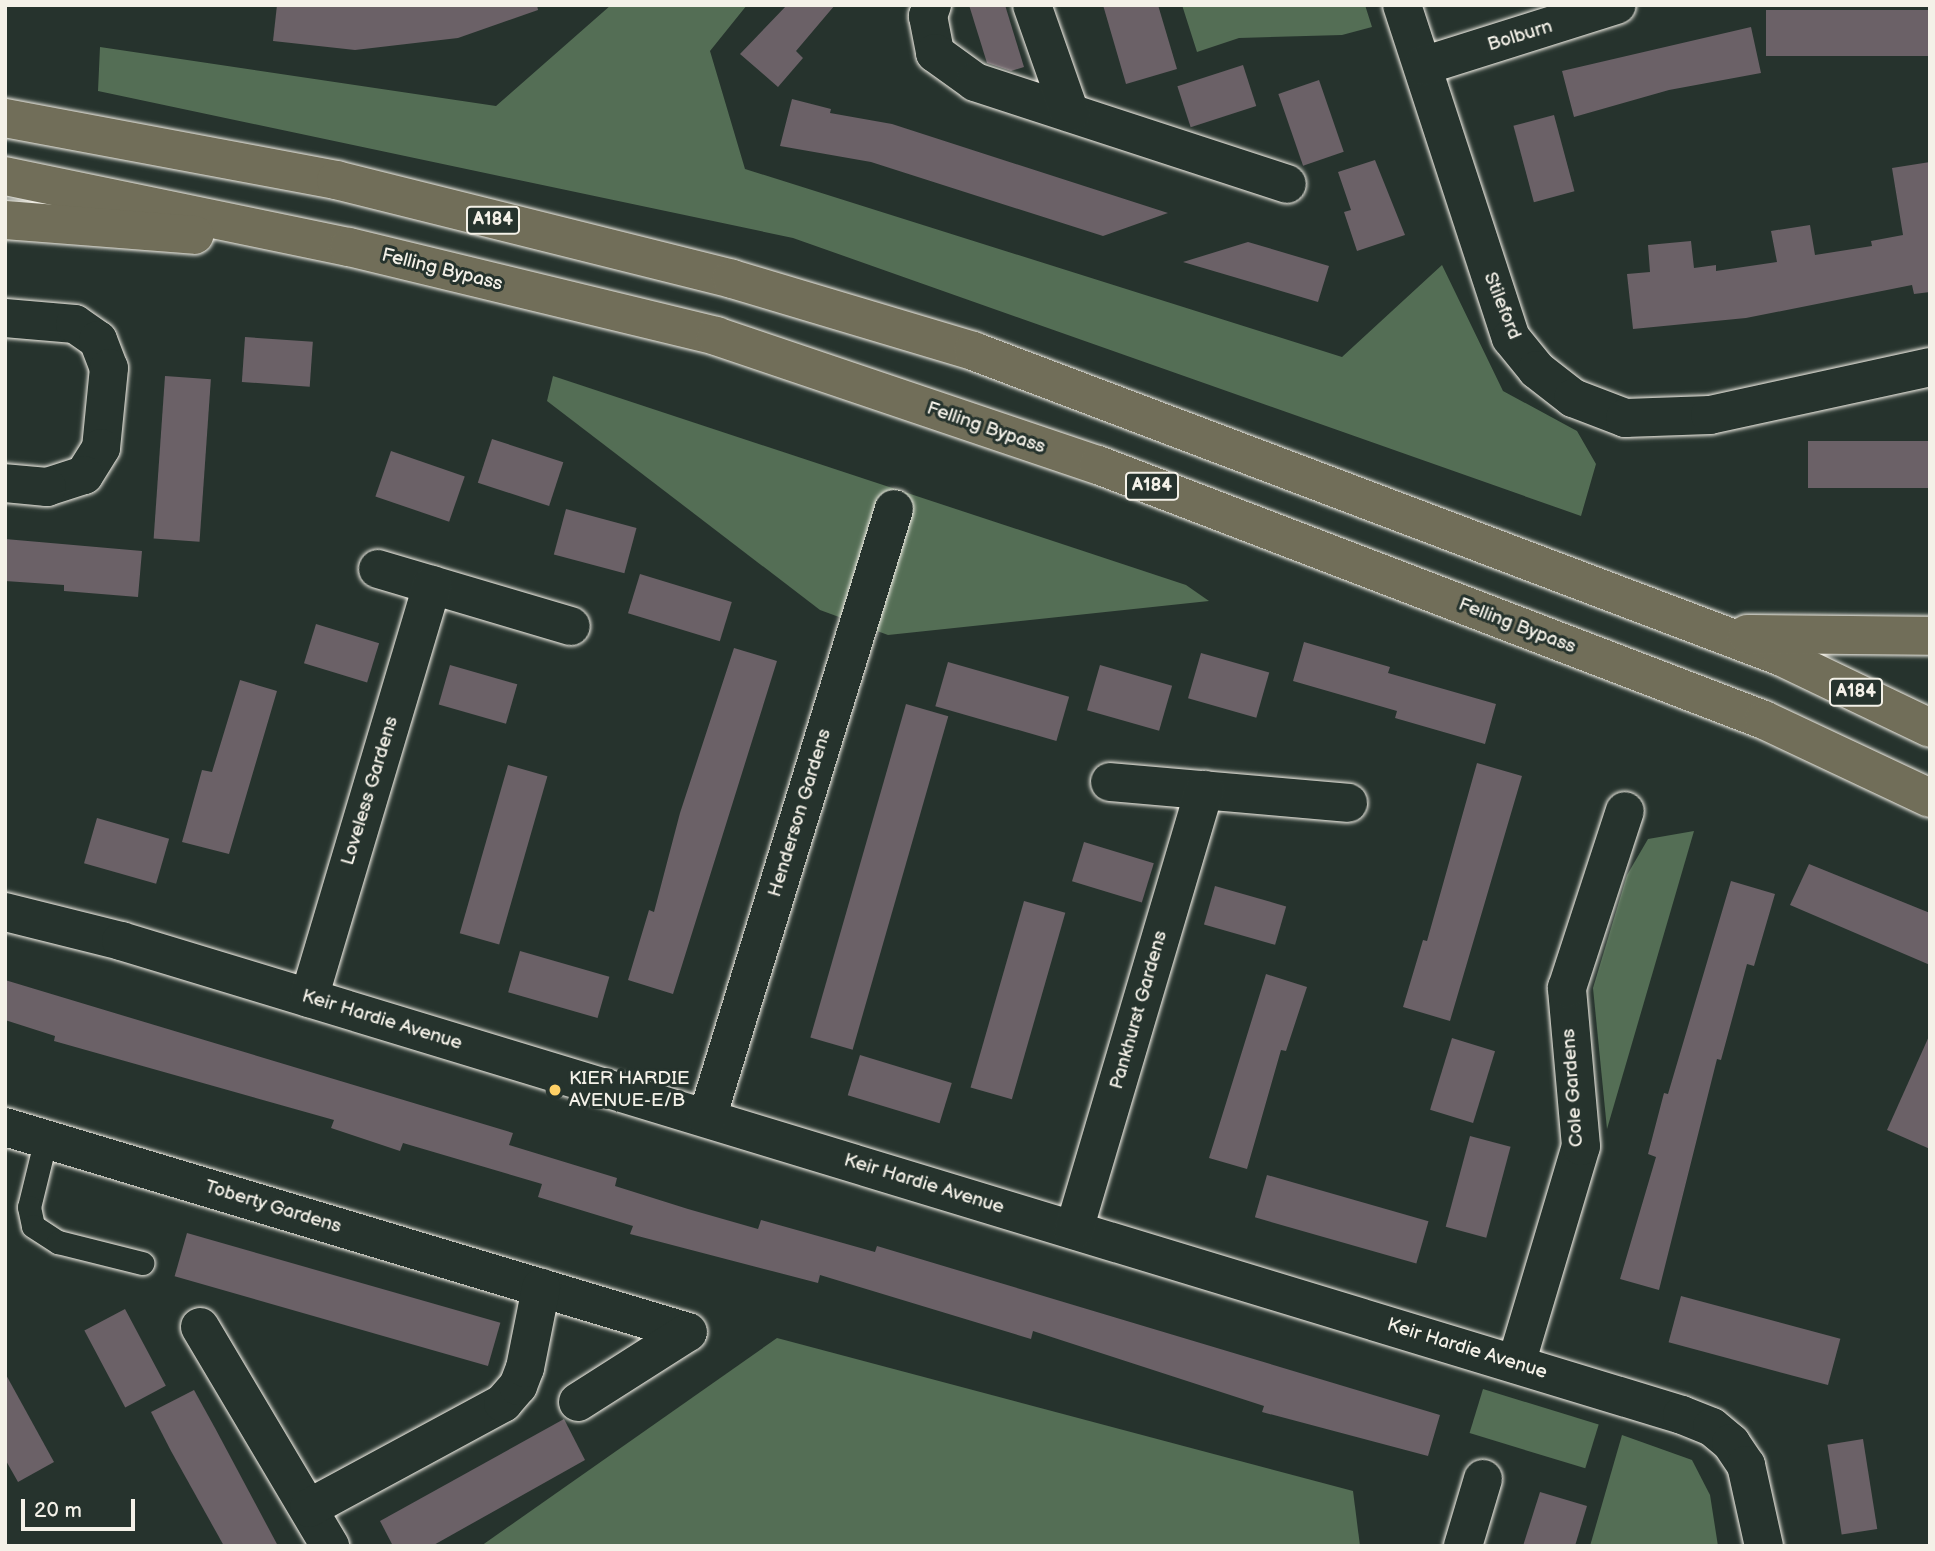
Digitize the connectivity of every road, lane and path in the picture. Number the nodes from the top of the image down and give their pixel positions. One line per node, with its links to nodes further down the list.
1 (932, 5): 6 (street)
2 (1032, 5): 6 (street)
3 (1402, 5): 5 (street, Stileford)
4 (1617, 5): 5 (street, Bolburn)
5 (1423, 66): 13 (street, Stileford)
6 (1070, 113): 9 (street)
7 (5, 118): 19 (highway, A184)
8 (5, 176): 11 (highway, Felling Bypass / A184)
9 (1287, 184)
10 (5, 220): 11 (highway)
11 (349, 247): 24 (highway, Felling Bypass / A184)
12 (5, 318): 14 (street)
13 (1930, 367)
14 (5, 483)
15 (894, 509): 29 (street, Henderson Gardens)
16 (378, 569): 17 (street)
17 (432, 585): 18 (street); 28 (street, Loveless Gardens)
18 (570, 626)
19 (1720, 633): 20 (highway); 21 (highway, A184)
20 (1930, 636)
21 (1930, 728)
22 (1110, 782): 23 (street)
23 (1204, 790): 25 (street); 32 (street, Pankhurst Gardens)
24 (1930, 798)
25 (1348, 803)
26 (1625, 811): 36 (street, Cole Gardens)
27 (5, 912): 28 (street, Keir Hardie Avenue)
28 (309, 998): 29 (street, Keir Hardie Avenue)
29 (707, 1118): 32 (street, Keir Hardie Avenue)
30 (5, 1127): 31 (street, Toberty Gardens)
31 (46, 1139): 33 (lane); 34 (street, Toberty Gardens)
32 (1074, 1230): 36 (street, Keir Hardie Avenue)
33 (142, 1263)
34 (541, 1288): 37 (street, Toberty Gardens); 39 (street)
35 (200, 1327): 39 (street)
36 (1516, 1364): 42 (street, Keir Hardie Avenue)
37 (578, 1402)
38 (1483, 1479): 41 (street)
39 (309, 1508): 40 (street)
40 (330, 1546)
41 (1463, 1546)
42 (1764, 1546)

